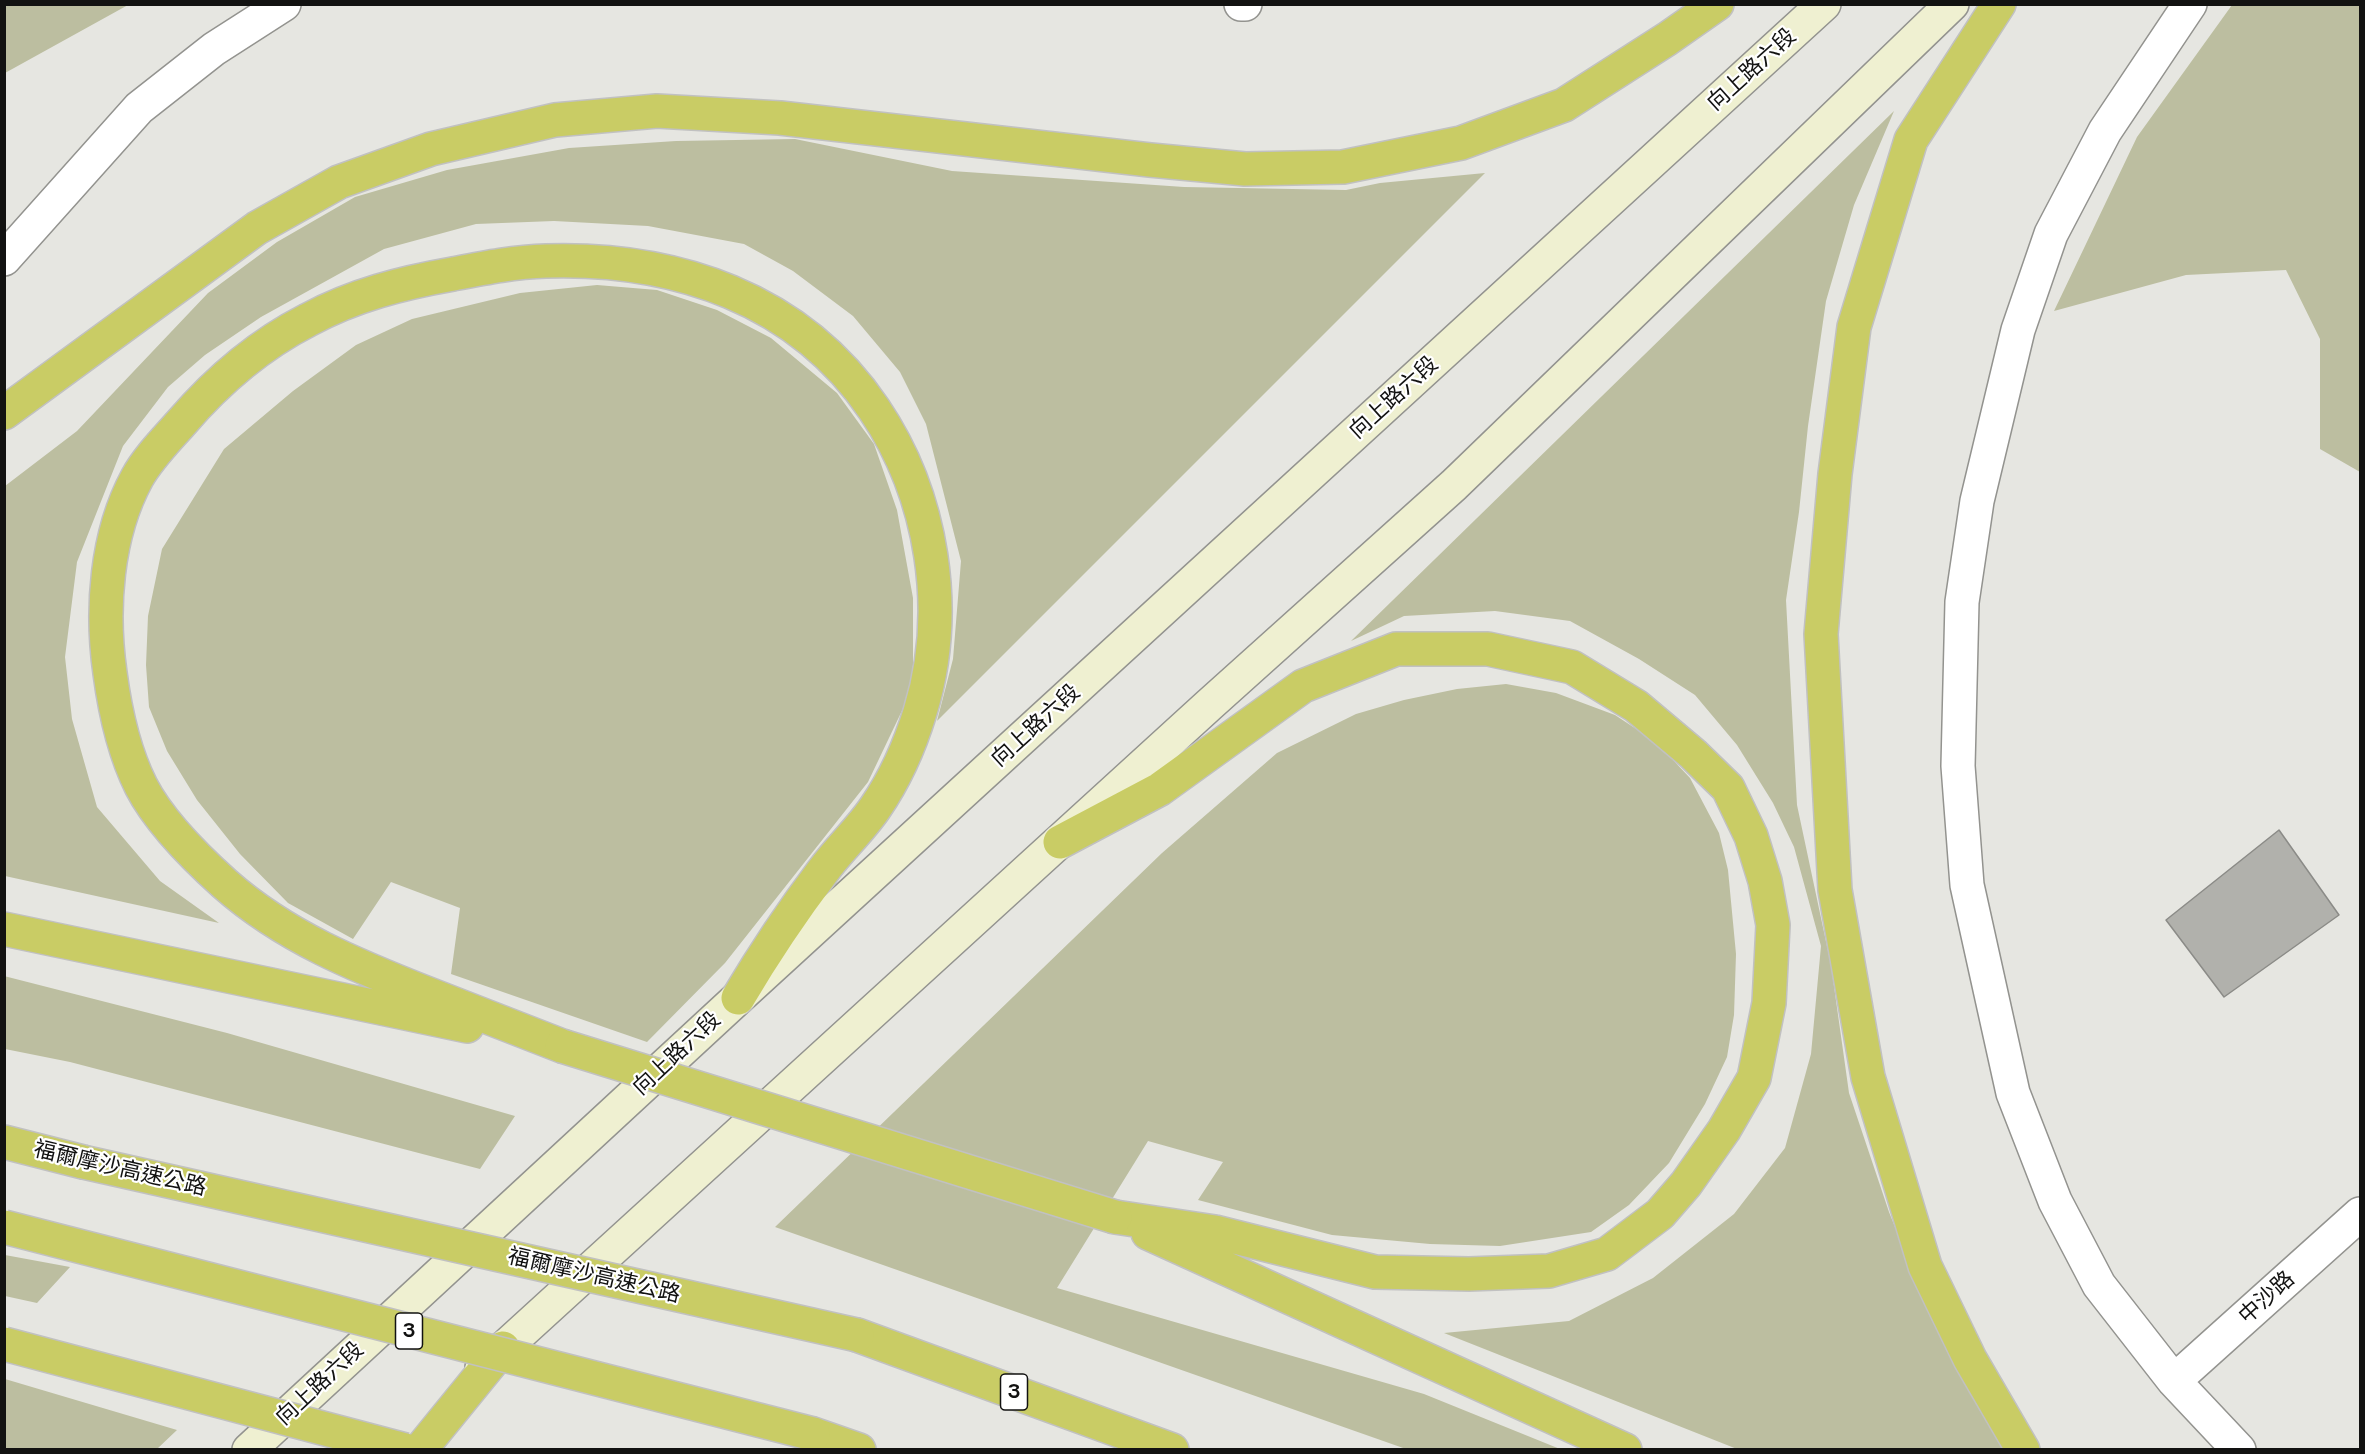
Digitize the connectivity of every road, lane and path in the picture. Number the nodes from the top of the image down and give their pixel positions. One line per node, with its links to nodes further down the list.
1 (284, 4): 7 (street)
2 (1717, 4): 8 (highway)
3 (1824, 4): 11 (main road, 向上路六段)
4 (1952, 4): 9 (main road)
5 (1999, 4): 27 (highway)
6 (2190, 4): 19 (street)
7 (4, 260)
8 (4, 413)
9 (1060, 842): 15 (highway); 18 (main road)
10 (4, 928): 12 (highway)
11 (738, 998): 12 (highway); 20 (main road, 向上路六段)
12 (562, 1046): 15 (highway, bridge)
13 (4, 1142): 25 (highway, 福爾摩沙高速公路 / 3, bridge)
14 (2361, 1214): 19 (street, 中沙路)
15 (1115, 1217): 26 (highway)
16 (4, 1227): 24 (highway, 3, bridge)
17 (4, 1344): 22 (highway, bridge)
18 (503, 1348): 21 (main road); 23 (highway)
19 (2174, 1381): 28 (street)
20 (249, 1449)
21 (397, 1449)
22 (405, 1449)
23 (420, 1449)
24 (859, 1449)
25 (1172, 1449)
26 (1625, 1449)
27 (2024, 1449)
28 (2239, 1449)

